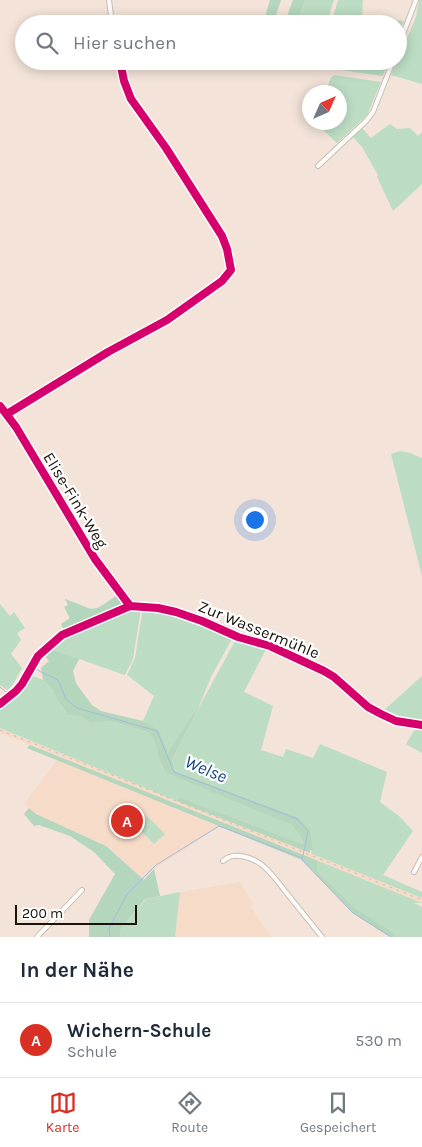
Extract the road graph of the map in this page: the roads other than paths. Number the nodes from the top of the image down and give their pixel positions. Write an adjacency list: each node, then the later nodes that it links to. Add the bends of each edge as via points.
1 (109, 0): 3 (street)
2 (416, 0): 4 (street)
3 (111, 15)
4 (407, 24)
5 (122, 70): 9 (street, via 131,99 222,236 231,270 222,281 167,320)
6 (389, 70): 7 (street, via 373,112)
7 (318, 166)
8 (0, 406): 9 (street, Elise-Fink-Weg)
9 (7, 414): 10 (street, Elise-Fink-Weg, via 95,559)
10 (130, 606): 11 (street, via 62,635 47,647 16,691); 12 (street, Zur Wassermühle, via 176,612 270,646 324,670 381,714 396,721)
11 (0, 704)
12 (422, 725)
13 (422, 857): 15 (street)
14 (223, 861): 18 (street, via 228,856 240,856 260,863)
15 (414, 872)
16 (82, 890): 17 (street)
17 (36, 937)
18 (322, 937)

